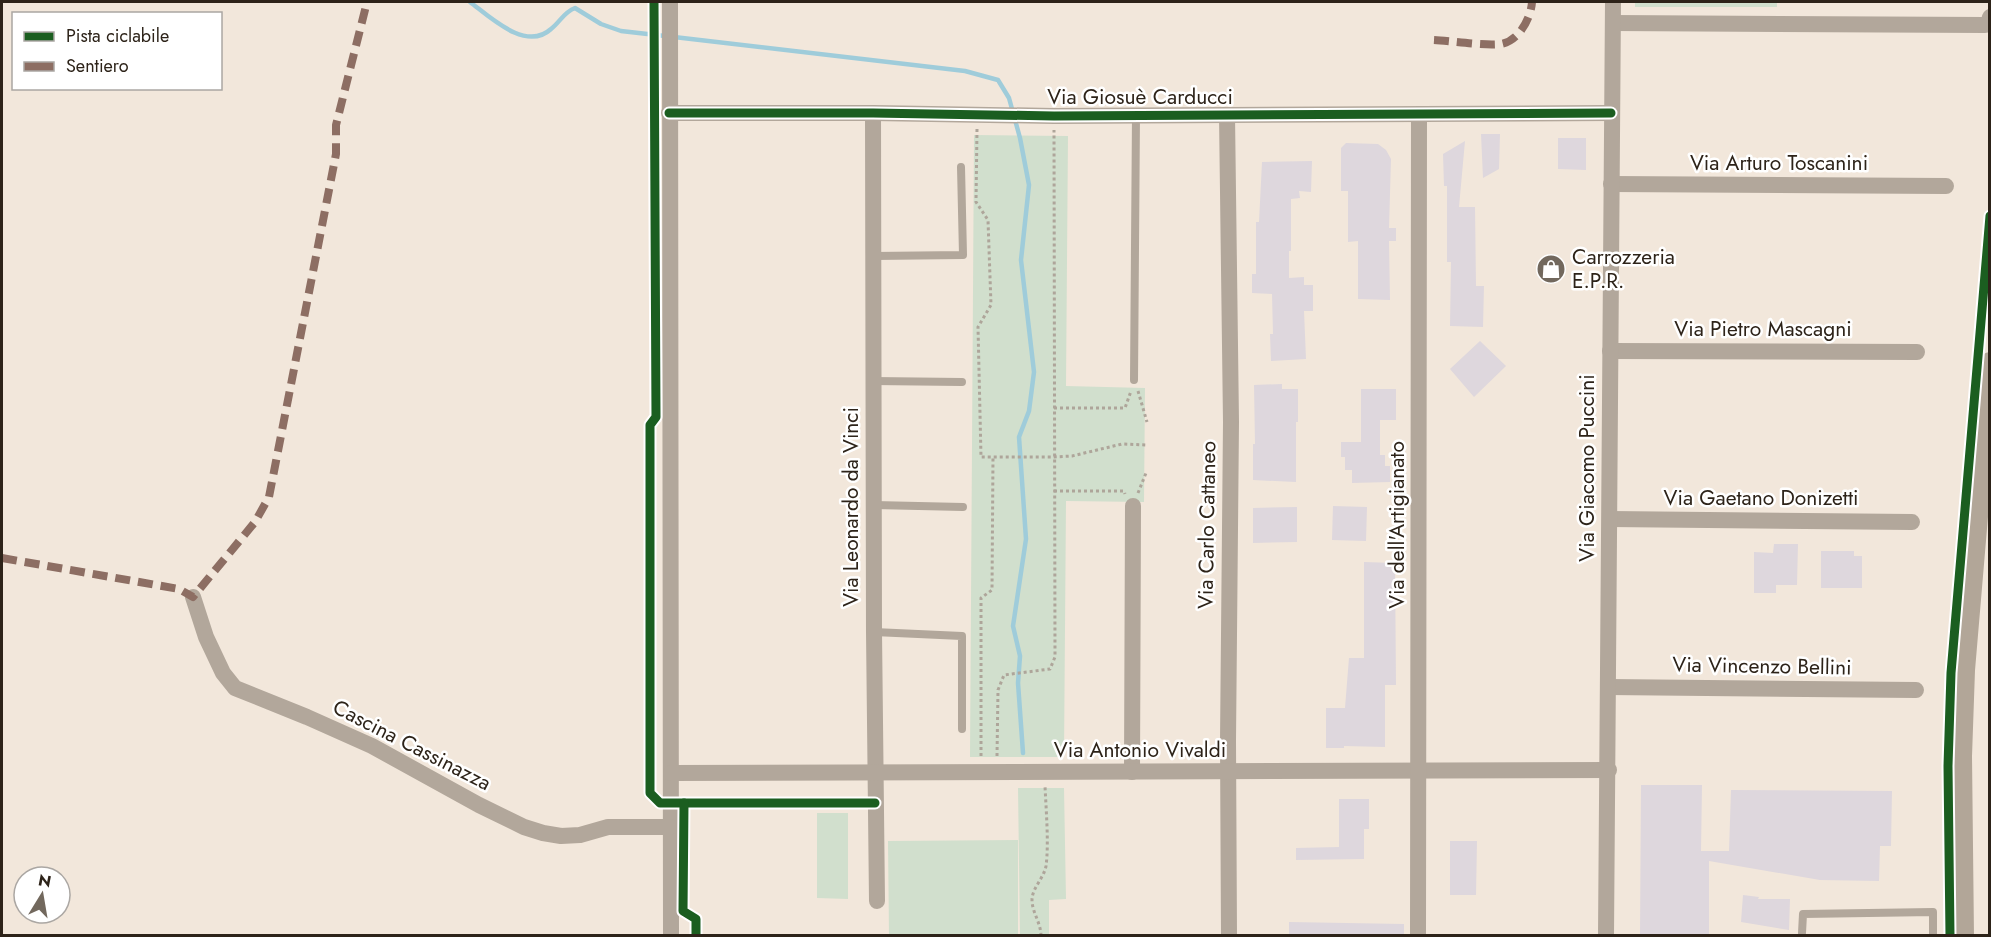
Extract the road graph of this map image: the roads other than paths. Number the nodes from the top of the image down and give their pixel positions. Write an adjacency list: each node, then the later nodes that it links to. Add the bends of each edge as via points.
1 (670, 2): 5 (street)
2 (1613, 2): 4 (street, Via Giacomo Puccini)
3 (1989, 17): 4 (street, via 1985,25)
4 (1613, 23): 7 (street, Via Giacomo Puccini)
5 (669, 113): 6 (street, Via Giosuè Carducci); 36 (street)
6 (873, 113): 9 (street, Via Giosuè Carducci); 14 (street, Via Leonardo da Vinci)
7 (1611, 113): 8 (street, Via Giosuè Carducci); 12 (street, Via Giacomo Puccini)
8 (1419, 114): 10 (street, Via Giosuè Carducci); 33 (street, Via dell'Artigianato)
9 (1136, 115): 10 (street, Via Giosuè Carducci); 18 (lane)
10 (1227, 115): 35 (street, Via Carlo Cattaneo, via 1231,422)
11 (961, 167): 14 (lane, via 963,255)
12 (1611, 184): 13 (street, Via Arturo Toscanini); 15 (street, Via Giacomo Puccini)
13 (1946, 186)
14 (874, 256): 19 (street, Via Leonardo da Vinci)
15 (1610, 351): 16 (street, Via Pietro Mascagni); 25 (street, Via Giacomo Puccini)
16 (1917, 352)
17 (1989, 363): 21 (street)
18 (1134, 380)
19 (873, 381): 20 (lane); 22 (street, Via Leonardo da Vinci)
20 (962, 382)
21 (1985, 457): 46 (street, via 1964,670)
22 (874, 506): 24 (lane); 28 (street, Via Leonardo da Vinci)
23 (1133, 506): 34 (street)
24 (963, 507)
25 (1610, 519): 26 (street, Via Gaetano Donizetti); 29 (street, Via Giacomo Puccini)
26 (1912, 522)
27 (193, 597): 38 (street, Cascina Cassinazza, via 223,673 236,688 372,746 524,827 571,836 608,827)
28 (874, 632): 31 (lane, via 962,636); 37 (street, Via Leonardo da Vinci)
29 (1608, 687): 30 (street, Via Vincenzo Bellini); 32 (street, Via Giacomo Puccini)
30 (1916, 690)
31 (962, 729)
32 (1609, 770): 33 (street, Via Antonio Vivaldi); 44 (street, Via Giacomo Puccini)
33 (1419, 771): 35 (street, Via Antonio Vivaldi); 43 (street, Via dell'Artigianato)
34 (1132, 772): 35 (street, Via Antonio Vivaldi); 37 (street, Via Antonio Vivaldi)
35 (1228, 772): 42 (street, Via Carlo Cattaneo)
36 (671, 773): 37 (street, Via Antonio Vivaldi); 38 (street)
37 (875, 773): 39 (street, Via Leonardo da Vinci)
38 (670, 827): 41 (street)
39 (877, 901)
40 (1802, 933): 45 (lane, via 1803,914 1933,912)
41 (671, 936)
42 (1229, 936)
43 (1418, 936)
44 (1606, 936)
45 (1933, 936)
46 (1963, 936)

